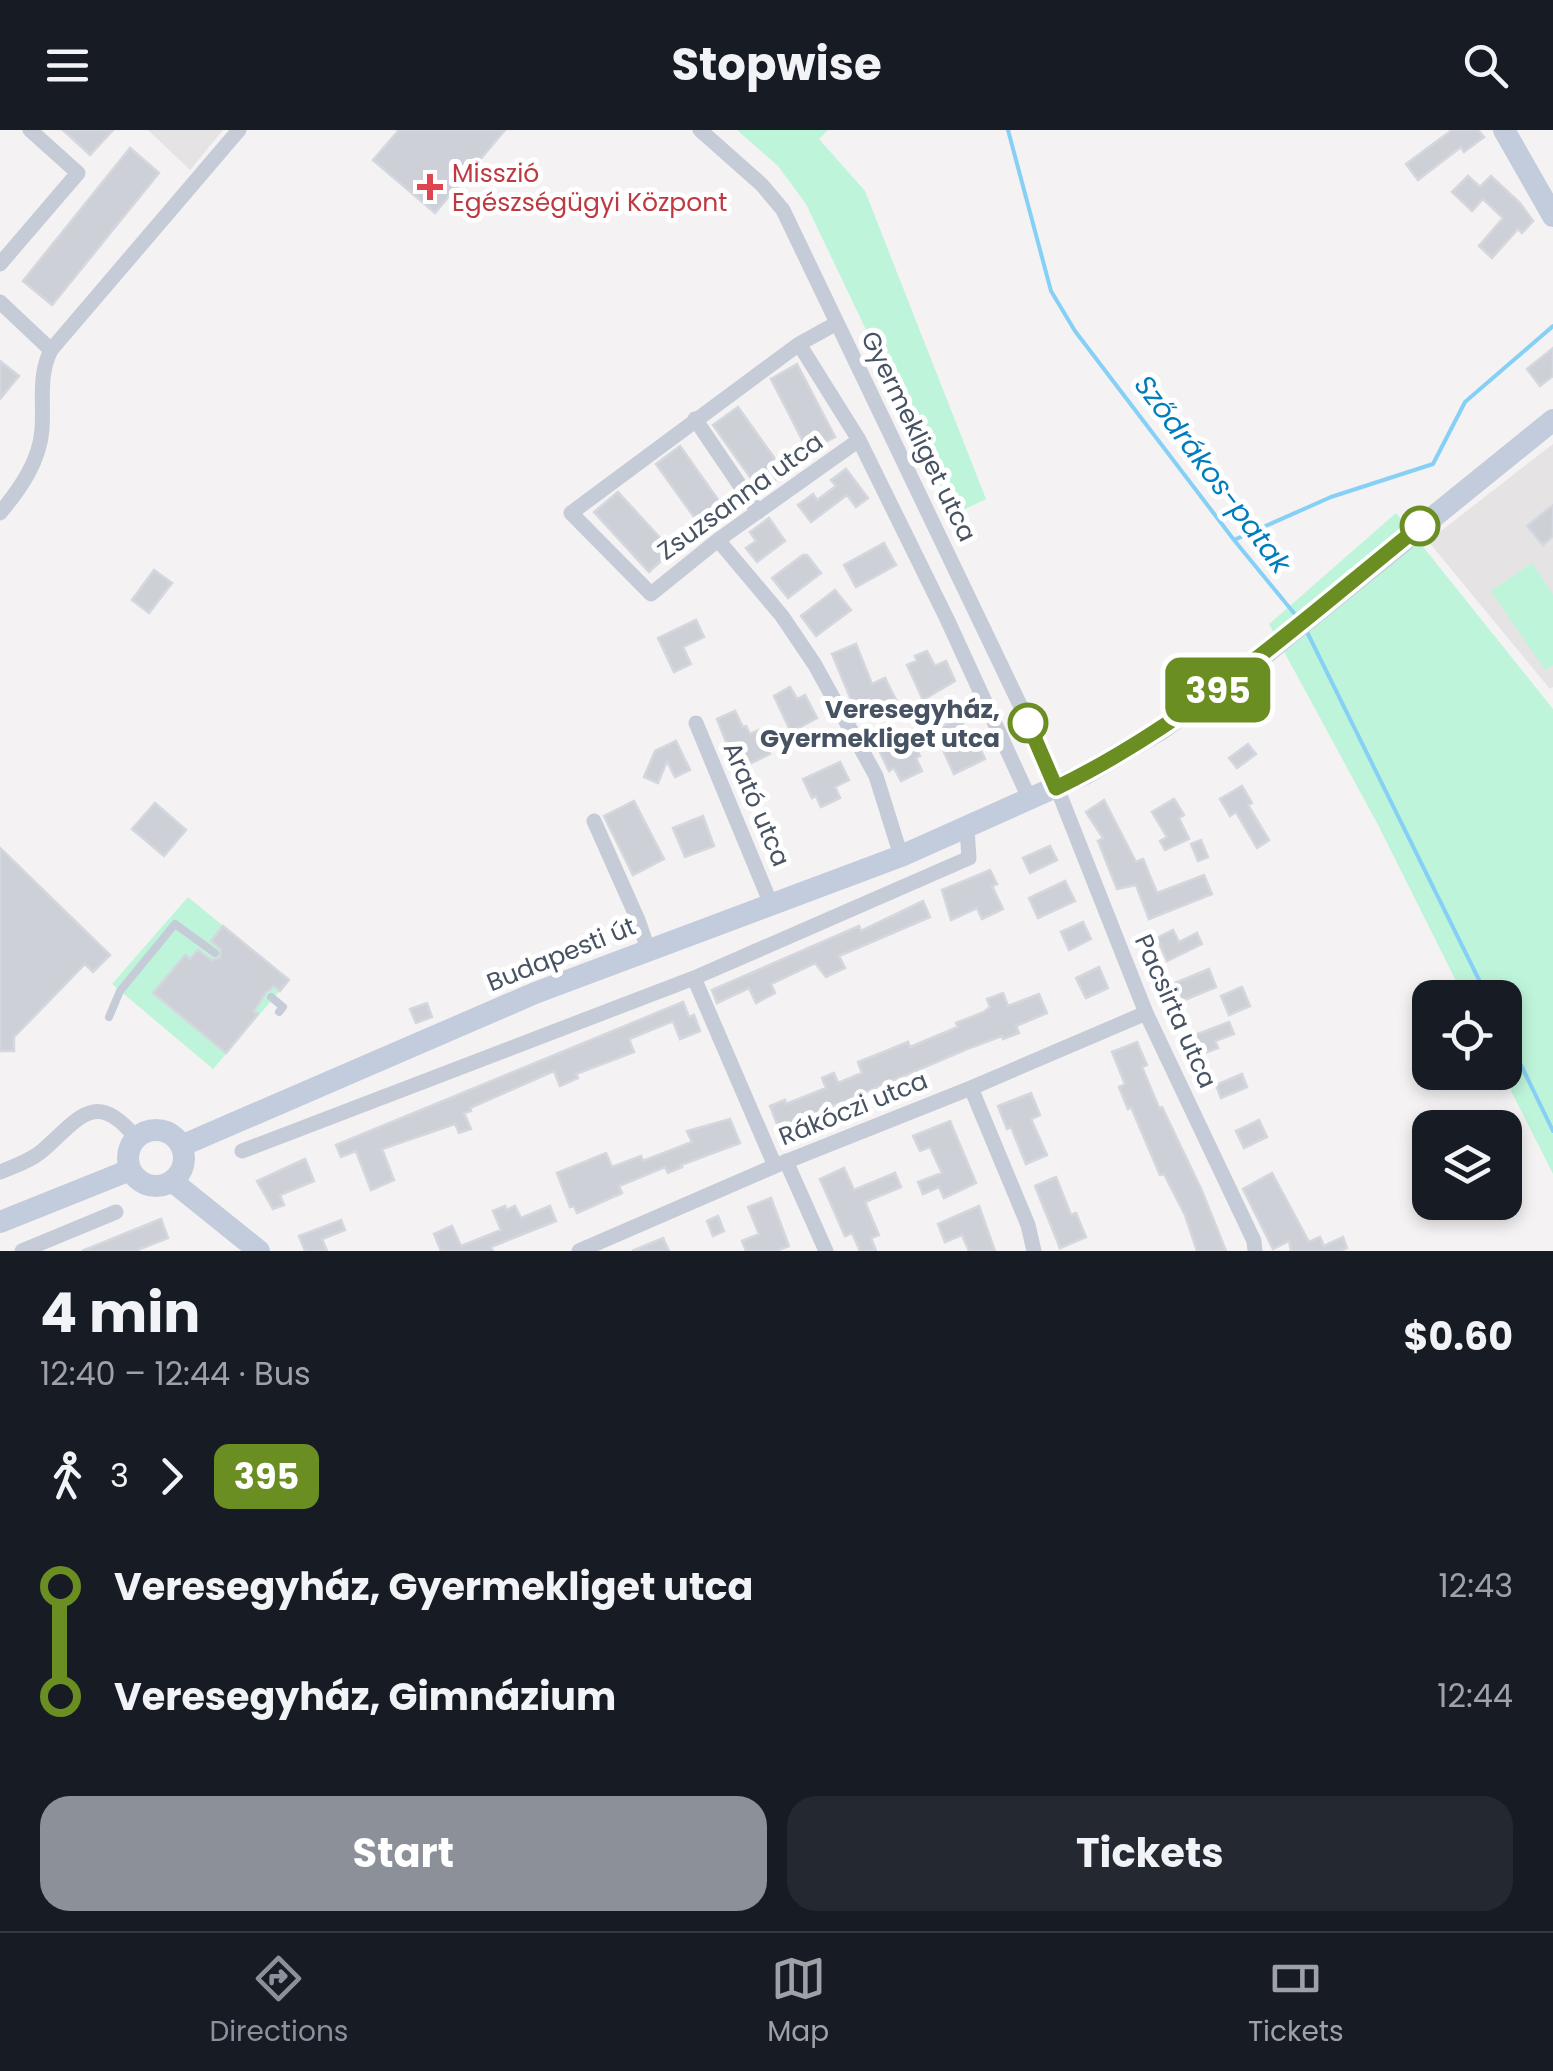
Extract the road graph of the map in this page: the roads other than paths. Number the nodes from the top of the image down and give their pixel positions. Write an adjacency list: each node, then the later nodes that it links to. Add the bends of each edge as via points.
1 (30, 130): 6 (street, via 78,173)
2 (239, 130): 10 (street)
3 (700, 130): 8 (street, Gyermekliget utca, via 783,210)
4 (1504, 130): 5 (street)
5 (1553, 216)
6 (0, 264)
7 (0, 302): 10 (street)
8 (837, 323): 9 (street); 18 (street, Gyermekliget utca)
9 (800, 344): 11 (street); 13 (street)
10 (51, 350): 15 (street, via 42,367 42,434 25,483)
11 (695, 419): 14 (street); 16 (street, Zsuzsanna utca, via 571,513 651,594)
12 (1553, 420): 18 (street, Budapesti út, via 1253,663 1161,729)
13 (859, 440): 14 (street, Zsuzsanna utca); 19 (street)
14 (758, 512): 16 (street, Zsuzsanna utca)
15 (0, 513)
16 (718, 540): 22 (street, via 814,665 876,776)
17 (696, 723): 23 (street, Arató utca)
18 (1056, 788): 19 (street, Budapesti út); 29 (street, Pacsirta utca)
19 (1030, 800): 21 (street, Budapesti út)
20 (594, 820): 24 (street)
21 (967, 829): 22 (street, Budapesti út); 26 (street, via 970,858)
22 (901, 856): 23 (street, Budapesti út)
23 (771, 904): 24 (street, Budapesti út)
24 (648, 949): 33 (street, Budapesti út)
25 (215, 953): 30 (lane, via 175,924 120,991)
26 (694, 978): 34 (street); 35 (street)
27 (270, 996): 28 (lane, via 283,1007)
28 (279, 1012)
29 (1146, 1013): 31 (street, Rákóczi utca); 46 (street, Pacsirta utca)
30 (109, 1017)
31 (971, 1088): 35 (street, Rákóczi utca); 45 (street)
32 (136, 1138): 33 (street, via 160,1130); 36 (street, via 128,1153); 37 (street, via 108,1112 86,1113 41,1152)
33 (181, 1146): 38 (street, via 183,1164)
34 (242, 1150)
35 (780, 1164): 41 (street, Rákóczi utca); 44 (street)
36 (130, 1170): 38 (street, via 148,1185); 40 (street)
37 (0, 1172)
38 (172, 1180): 43 (street)
39 (116, 1212): 42 (street)
40 (0, 1222)
41 (586, 1250)
42 (22, 1251)
43 (258, 1251)
44 (826, 1251)
45 (1034, 1251)
46 (1255, 1251)

